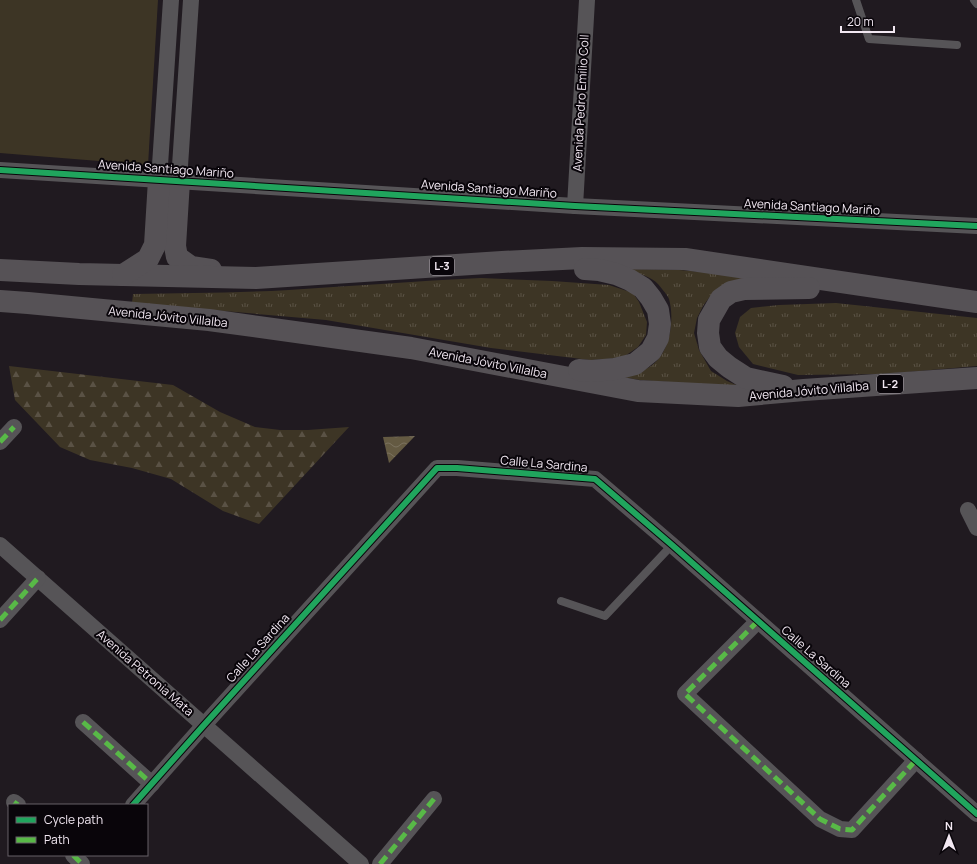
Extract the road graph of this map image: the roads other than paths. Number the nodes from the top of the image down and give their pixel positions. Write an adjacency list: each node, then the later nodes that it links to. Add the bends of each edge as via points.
1 (171, 0): 9 (street)
2 (191, 0): 9 (street)
3 (587, 0): 10 (street, Avenida Pedro Emilio Coll)
4 (856, 0): 7 (lane, via 869,39)
5 (974, 0): 6 (lane)
6 (977, 4)
7 (957, 45)
8 (0, 170): 9 (street, Avenida Santiago Mariño)
9 (169, 180): 10 (street, Avenida Santiago Mariño); 14 (main road, via 155,245 148,258); 15 (main road, via 177,257 191,266)
10 (576, 206): 11 (street, Avenida Santiago Mariño)
11 (977, 226)
12 (502, 262): 15 (main road, L-3); 16 (main road, L-3, via 582,258 685,259); 19 (main road, via 600,270 616,274 643,288 652,298 658,310 660,324 658,338 651,351 635,364 615,369 591,371)
13 (0, 270): 14 (main road, L-3)
14 (124, 275): 15 (main road, L-3)
15 (256, 278)
16 (882, 288): 18 (main road); 21 (main road, via 744,289 731,292 721,299 709,320 708,333 710,347 718,358 746,378)
17 (0, 302): 19 (main road, Avenida Jóvito Villalba, via 209,320 411,348)
18 (977, 302)
19 (492, 363): 21 (main road, Avenida Jóvito Villalba, via 638,391 738,396)
20 (977, 378): 21 (main road, Avenida Jóvito Villalba / L-2)
21 (804, 390)
22 (14, 427): 23 (street)
23 (0, 442)
24 (968, 510): 25 (street)
25 (977, 528)
26 (0, 545): 28 (street, Avenida Petronia Mata)
27 (672, 545): 29 (lane, via 605,616); 31 (street, Calle La Sardina); 33 (street, Calle La Sardina, via 595,479 437,468)
28 (38, 578): 30 (street); 33 (street, Avenida Petronia Mata)
29 (561, 601)
30 (0, 620)
31 (758, 621): 34 (street, Calle La Sardina); 34 (street, via 685,694 820,819 840,829 852,830)
32 (83, 722): 35 (street)
33 (204, 725): 35 (street, Calle La Sardina); 42 (street, Avenida Petronia Mata)
34 (916, 760): 38 (street, Calle La Sardina)
35 (152, 784): 37 (street, Calle La Sardina)
36 (434, 799): 43 (street)
37 (134, 804)
38 (977, 814)
39 (73, 856): 41 (street)
40 (89, 856): 41 (street)
41 (82, 864)
42 (362, 864)
43 (380, 864)

